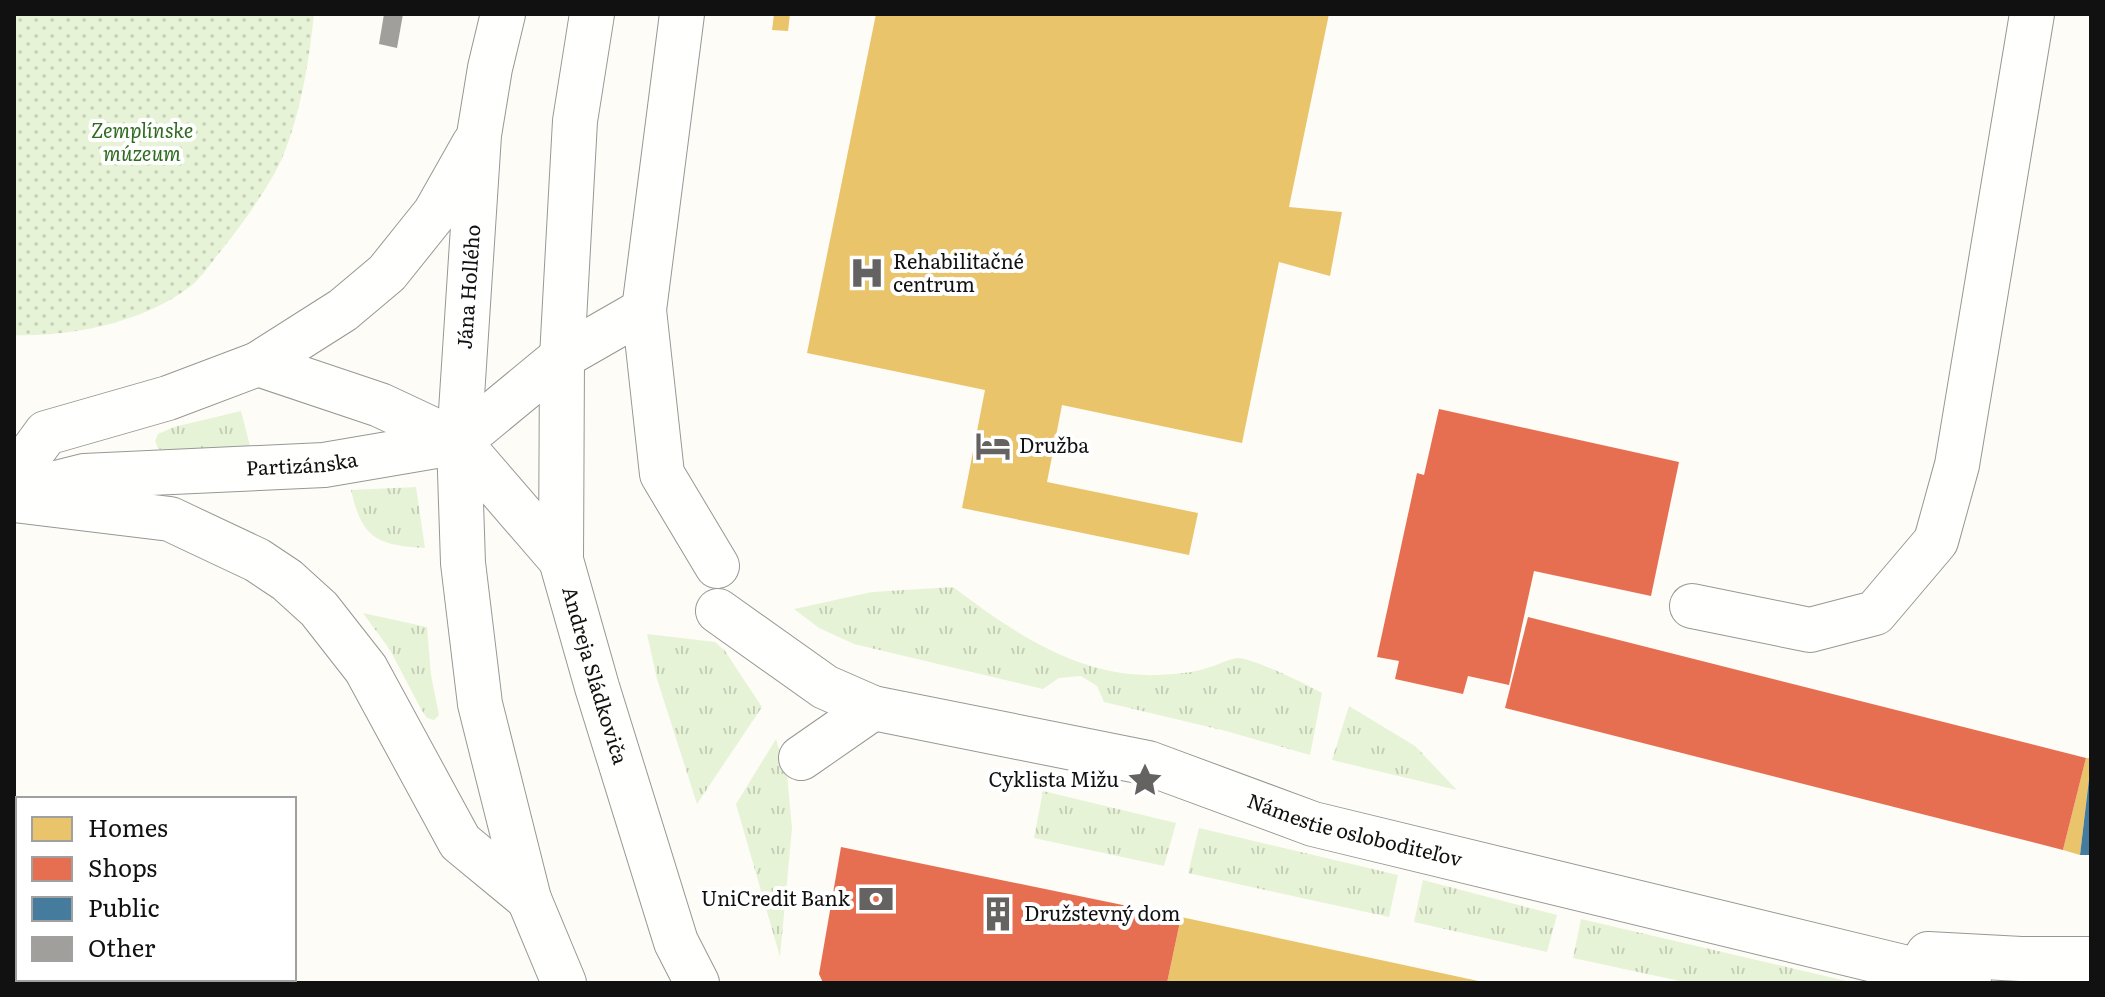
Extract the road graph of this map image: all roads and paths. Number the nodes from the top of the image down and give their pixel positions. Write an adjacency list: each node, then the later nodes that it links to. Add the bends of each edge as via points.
1 (503, 14): 5 (street, Jána Hollého)
2 (592, 14): 7 (street, via 575,121)
3 (682, 14): 6 (street)
4 (2032, 14): 14 (street, via 1957,465 1936,541 1875,613 1810,630)
5 (479, 135): 8 (street, via 435,213 387,273 343,310); 9 (street, Jána Hollého)
6 (644, 310): 7 (street, Partizánska); 13 (street, via 662,474)
7 (562, 357): 9 (street, Partizánska); 12 (street, Andreja Sládkoviča)
8 (258, 364): 9 (street, via 380,405); 10 (street, via 168,398 46,433)
9 (459, 442): 11 (street, Partizánska, via 324,465 84,476); 12 (street); 18 (street, Jána Hollého, via 463,563 480,704)
10 (14, 477)
11 (14, 497): 18 (street, via 170,519 287,580 319,609 366,669 460,842)
12 (561, 560): 22 (street, Andreja Sládkoviča, via 676,942)
13 (717, 566)
14 (1692, 606)
15 (718, 611): 16 (street, Námestie osloboditeľov, via 825,687)
16 (873, 708): 17 (street); 19 (street, Námestie osloboditeľov, via 1148,763 1313,824)
17 (801, 758)
18 (529, 899): 21 (street)
19 (1837, 949): 20 (street, Námestie osloboditeľov); 23 (street, Námestie osloboditeľov)
20 (2091, 959)
21 (564, 983)
22 (697, 983)
23 (1969, 983)

